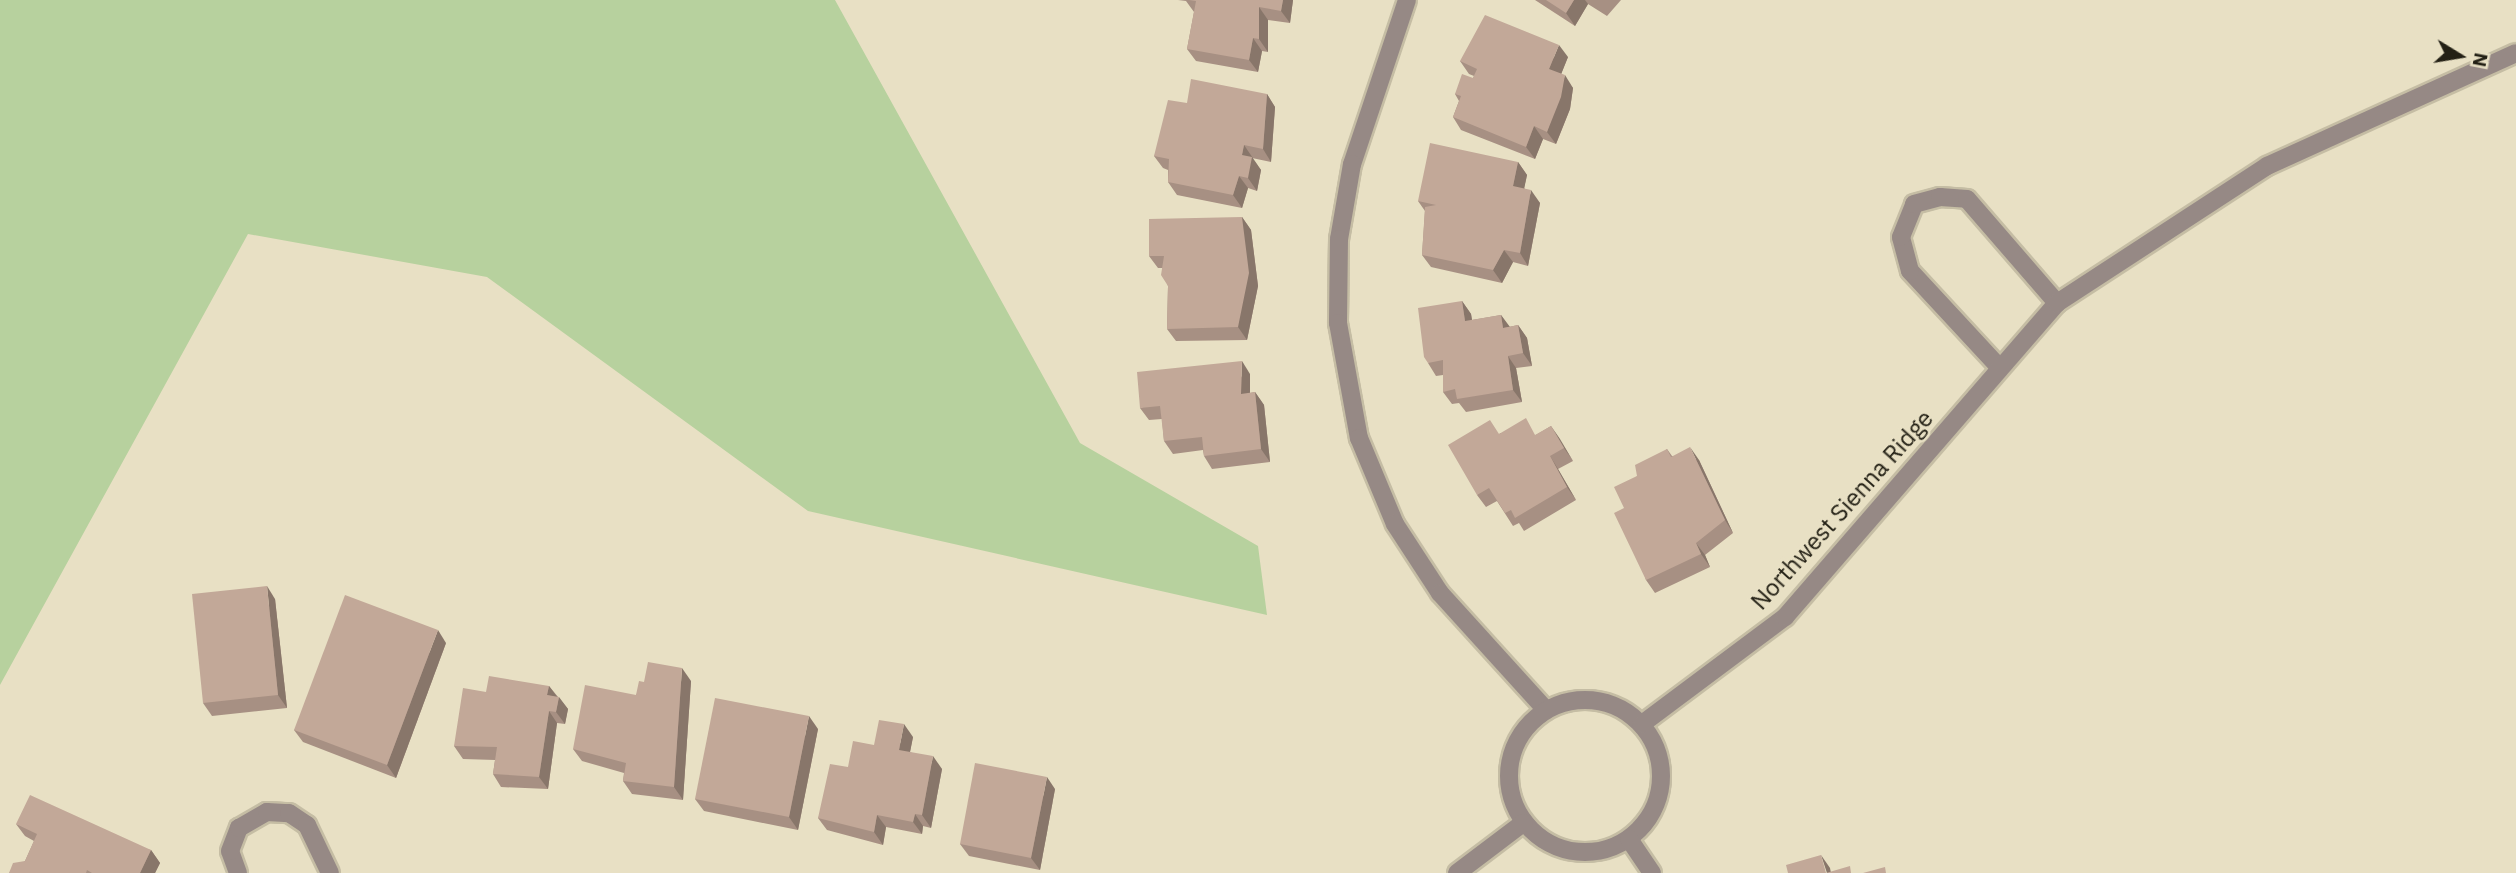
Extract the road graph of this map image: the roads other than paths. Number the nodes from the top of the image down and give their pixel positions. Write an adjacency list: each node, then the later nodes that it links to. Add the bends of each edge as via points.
1 (1407, 0): 5 (street, via 1352,164 1339,239 1338,323 1359,438 1395,524 1440,593)
2 (2516, 53): 3 (street, Northwest Sienna Ridge, via 2267,166)
3 (2057, 303): 4 (street, Northwest Sienna Ridge); 4 (street, via 1967,199 1940,197 1914,204 1901,237 1910,271)
4 (1999, 367): 6 (street, Northwest Sienna Ridge, via 1785,617)
5 (1546, 710): 6 (street, via 1597,701); 7 (street, via 1528,726 1510,770)
6 (1642, 724): 8 (street, via 1662,772 1647,821)
7 (1523, 823): 8 (street, via 1558,848 1582,853); 11 (street)
8 (1629, 839): 12 (street)
9 (239, 873): 10 (street, via 230,851 239,828 267,812 289,813 307,825)
10 (330, 873)
11 (1457, 873)
12 (1652, 873)

